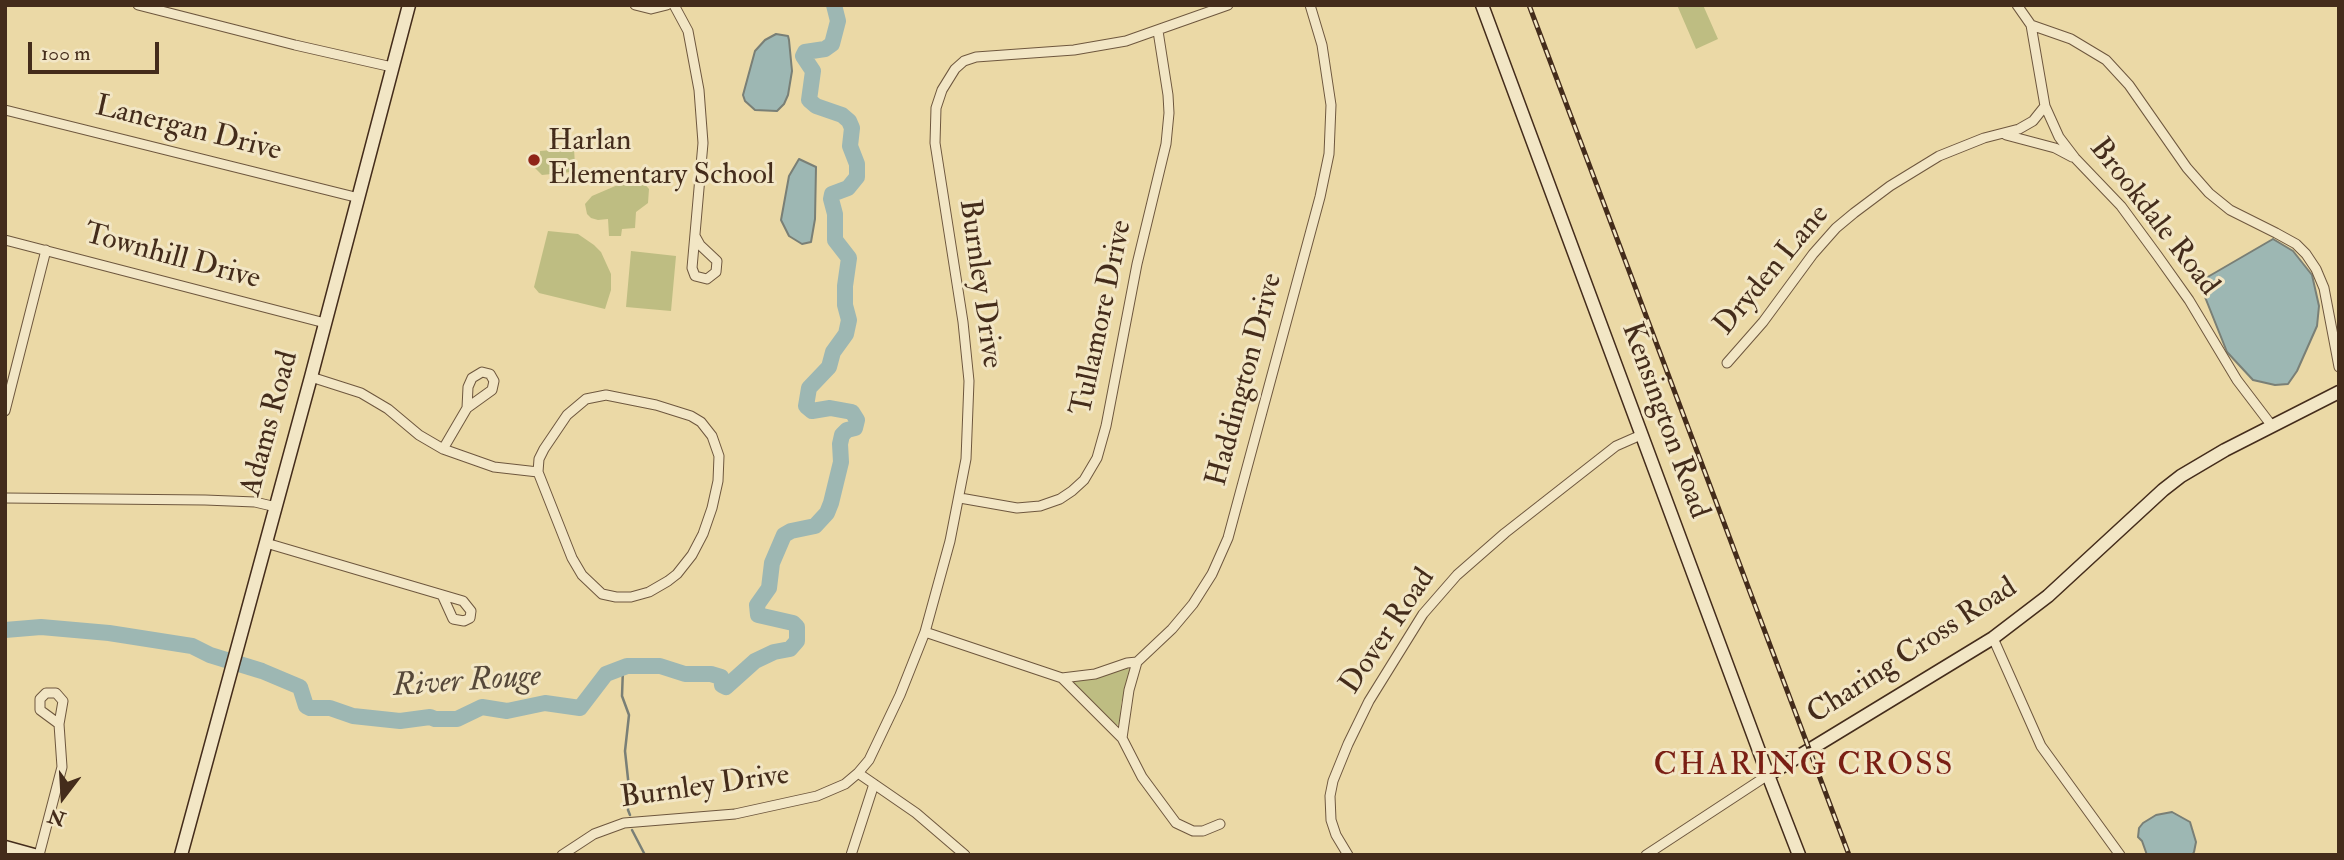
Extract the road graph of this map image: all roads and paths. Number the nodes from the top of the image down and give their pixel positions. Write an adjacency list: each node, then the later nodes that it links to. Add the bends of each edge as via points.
1 (138, 5): 12 (street)
2 (409, 5): 12 (street, Adams Road)
3 (635, 5): 4 (street, via 651,9)
4 (667, 5)
5 (674, 5): 18 (street, via 684,21 696,69 703,132)
6 (1228, 5): 11 (street, Burnley Drive)
7 (1310, 5): 39 (street, Haddington Drive, via 1326,62 1332,118 1326,174 1307,248 1220,558 1185,614)
8 (1482, 5): 29 (street, Kensington Road)
9 (2017, 5): 10 (street, Brookdale Road)
10 (2031, 25): 13 (street, Brookdale Road); 23 (street, Brookdale Road, via 2071,39 2106,60 2209,193 2306,254 2324,288)
11 (1158, 31): 33 (street, Tullamore Drive, via 1168,95 1166,144 1097,458 1072,491 1040,506 1017,508); 33 (street, Burnley Drive, via 1074,50 976,57 955,69 942,90 934,126 936,158 969,381)
12 (392, 67): 17 (street, Adams Road)
13 (2045, 106): 15 (street, Dryden Lane, via 2033,121); 16 (street, Brookdale Road)
14 (5, 110): 17 (street, Lanergan Drive)
15 (2004, 134): 16 (street); 22 (street, Dryden Lane, via 1939,156 1854,213 1813,254)
16 (2075, 158): 28 (street, Brookdale Road, via 2121,206)
17 (359, 198): 21 (street, Adams Road)
18 (695, 236): 18 (street, via 693,273 707,279 716,272 717,261)
19 (5, 240): 20 (street, Townhill Drive)
20 (46, 250): 21 (street, Townhill Drive); 27 (street)
21 (325, 323): 24 (street, Adams Road)
22 (1727, 363)
23 (2339, 367)
24 (311, 377): 30 (street, via 362,393); 34 (street, Adams Road)
25 (2339, 392): 28 (street, Charing Cross Road)
26 (467, 408): 30 (street)
27 (5, 411)
28 (2272, 426): 38 (street, Charing Cross Road, via 2163,490 2048,596)
29 (1641, 435): 44 (street, Kensington Road); 53 (street, Dover Road, via 1616,446 1505,533 1457,575 1423,614 1369,701 1334,781 1331,820)
30 (443, 449): 31 (street, via 494,467)
31 (538, 472): 31 (street, via 544,449 567,415 581,402 606,395 696,419 712,436 720,463 707,524 684,566 649,592 622,598 602,594 582,575)
32 (5, 498): 34 (street, via 205,500)
33 (960, 498): 37 (street, Burnley Drive)
34 (276, 507): 35 (street, Adams Road)
35 (266, 543): 36 (street); 50 (street, Adams Road)
36 (443, 597)
37 (925, 632): 40 (street); 43 (street, Burnley Drive, via 881,735)
38 (1993, 638): 44 (street, Charing Cross Road); 56 (street, via 2041,746)
39 (1137, 662): 40 (street); 42 (street, Haddington Drive)
40 (1062, 678): 42 (street)
41 (59, 724): 49 (street, via 60,777)
42 (1122, 738): 46 (street, via 1142,777 1176,823 1193,831)
43 (858, 774): 45 (street); 51 (street, Burnley Drive, via 832,790 763,809 608,827)
44 (1768, 775): 54 (street, Charing Cross Road); 55 (street, Kensington Road)
45 (874, 784): 48 (street); 52 (street)
46 (1220, 824)
47 (5, 847): 49 (street)
48 (851, 853)
49 (36, 855)
50 (181, 855)
51 (562, 855)
52 (965, 855)
53 (1348, 855)
54 (1646, 855)
55 (1799, 855)
56 (2120, 855)

